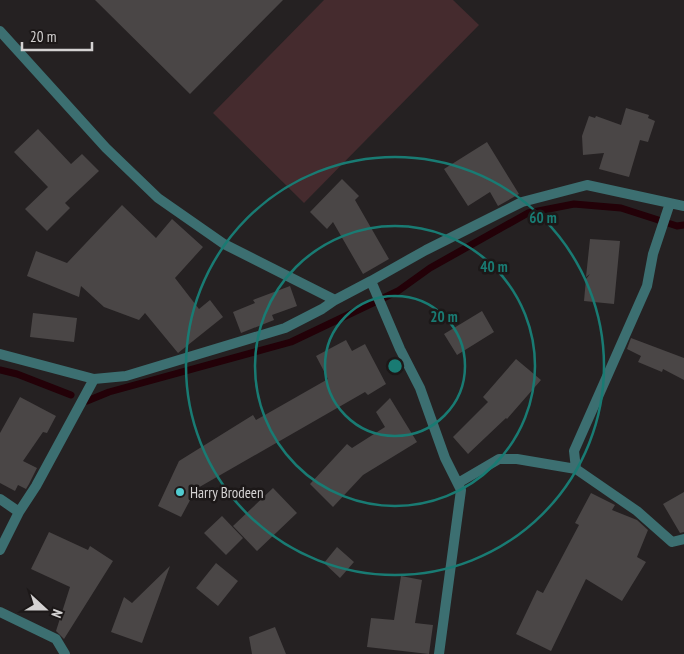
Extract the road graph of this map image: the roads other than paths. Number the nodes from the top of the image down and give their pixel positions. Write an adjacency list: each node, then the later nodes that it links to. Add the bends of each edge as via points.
1 (0, 31): 5 (street, via 106,148 158,198 224,244)
2 (670, 205): 3 (street); 4 (street, via 587,186 522,202); 8 (street, via 647,286 574,451)
3 (684, 206)
4 (371, 281): 5 (street); 9 (street, via 420,388 445,458)
5 (335, 300): 7 (street, via 284,328 126,376)
6 (0, 354): 7 (street)
7 (94, 379): 11 (street)
8 (576, 469): 9 (street, via 516,459 499,460); 12 (street, via 637,511 672,542)
9 (458, 483): 16 (street, via 461,490)
10 (0, 499): 11 (street)
11 (19, 512): 13 (street)
12 (684, 540)
13 (0, 550)
14 (0, 612): 15 (street, via 56,639)
15 (65, 654)
16 (439, 654)

